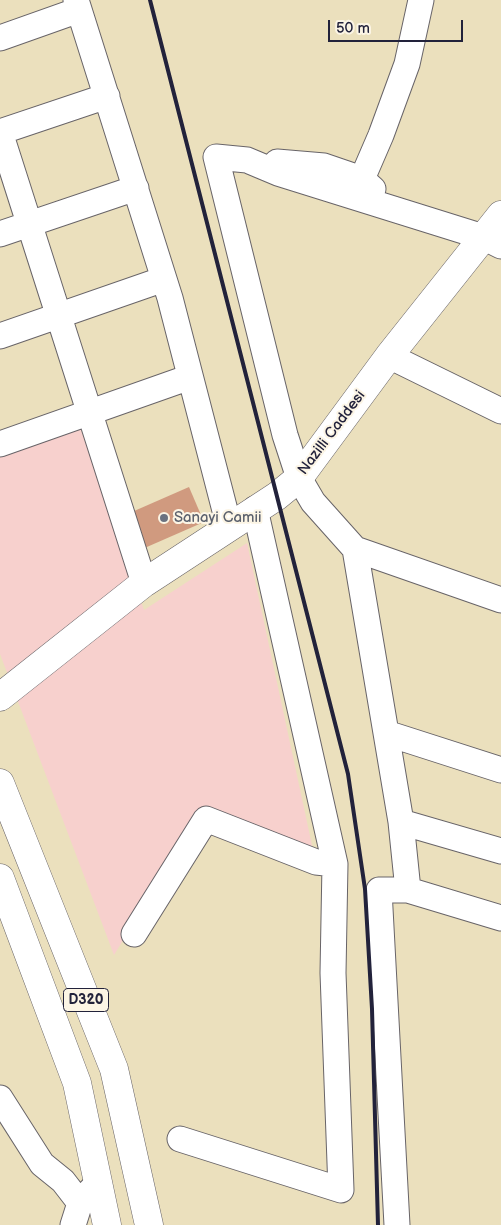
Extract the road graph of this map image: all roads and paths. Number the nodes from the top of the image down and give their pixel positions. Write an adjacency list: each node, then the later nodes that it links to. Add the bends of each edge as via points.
1 (421, 0): 7 (street, via 407,64)
2 (78, 5): 3 (street); 4 (street)
3 (0, 38)
4 (107, 96): 5 (street); 8 (street)
5 (0, 132): 11 (street)
6 (247, 160): 7 (street, via 324,166); 9 (street, via 278,173); 22 (street, via 216,157 284,435)
7 (362, 179): 9 (street)
8 (136, 188): 11 (street); 14 (street)
9 (395, 209): 13 (street)
10 (501, 215): 13 (main road, Nazilli Caddesi)
11 (30, 224): 12 (street); 15 (street)
12 (0, 234)
13 (492, 241): 17 (main road, Nazilli Caddesi)
14 (164, 279): 15 (street); 18 (street)
15 (58, 316): 16 (street); 20 (street)
16 (0, 336)
17 (389, 356): 19 (street); 22 (main road, Nazilli Caddesi)
18 (190, 377): 20 (street); 24 (street)
19 (501, 411)
20 (89, 413): 21 (street); 26 (street)
21 (0, 444)
22 (299, 478): 23 (main road, Nazilli Caddesi); 25 (street, via 313,502)
23 (255, 509): 24 (main road, Nazilli Caddesi); 34 (street)
24 (230, 526): 26 (main road, Nazilli Caddesi)
25 (355, 549): 27 (street); 29 (street)
26 (144, 583): 28 (main road, Nazilli Caddesi)
27 (501, 600)
28 (0, 697)
29 (386, 733): 30 (street); 32 (street)
30 (501, 770)
31 (0, 783): 44 (main road, D320, via 114,1069)
32 (401, 822): 33 (street); 36 (street)
33 (501, 851)
34 (335, 864): 38 (street, via 316,862 206,819); 40 (street, via 333,973 341,1190)
35 (0, 878): 41 (main road, D320, via 77,1083)
36 (408, 890): 37 (street); 45 (street, via 379,890)
37 (501, 918)
38 (134, 934)
39 (0, 1098): 42 (street, via 42,1164 63,1181)
40 (180, 1139)
41 (98, 1183): 42 (street); 43 (main road, D320)
42 (77, 1214)
43 (107, 1225)
44 (149, 1225)
45 (397, 1225)

